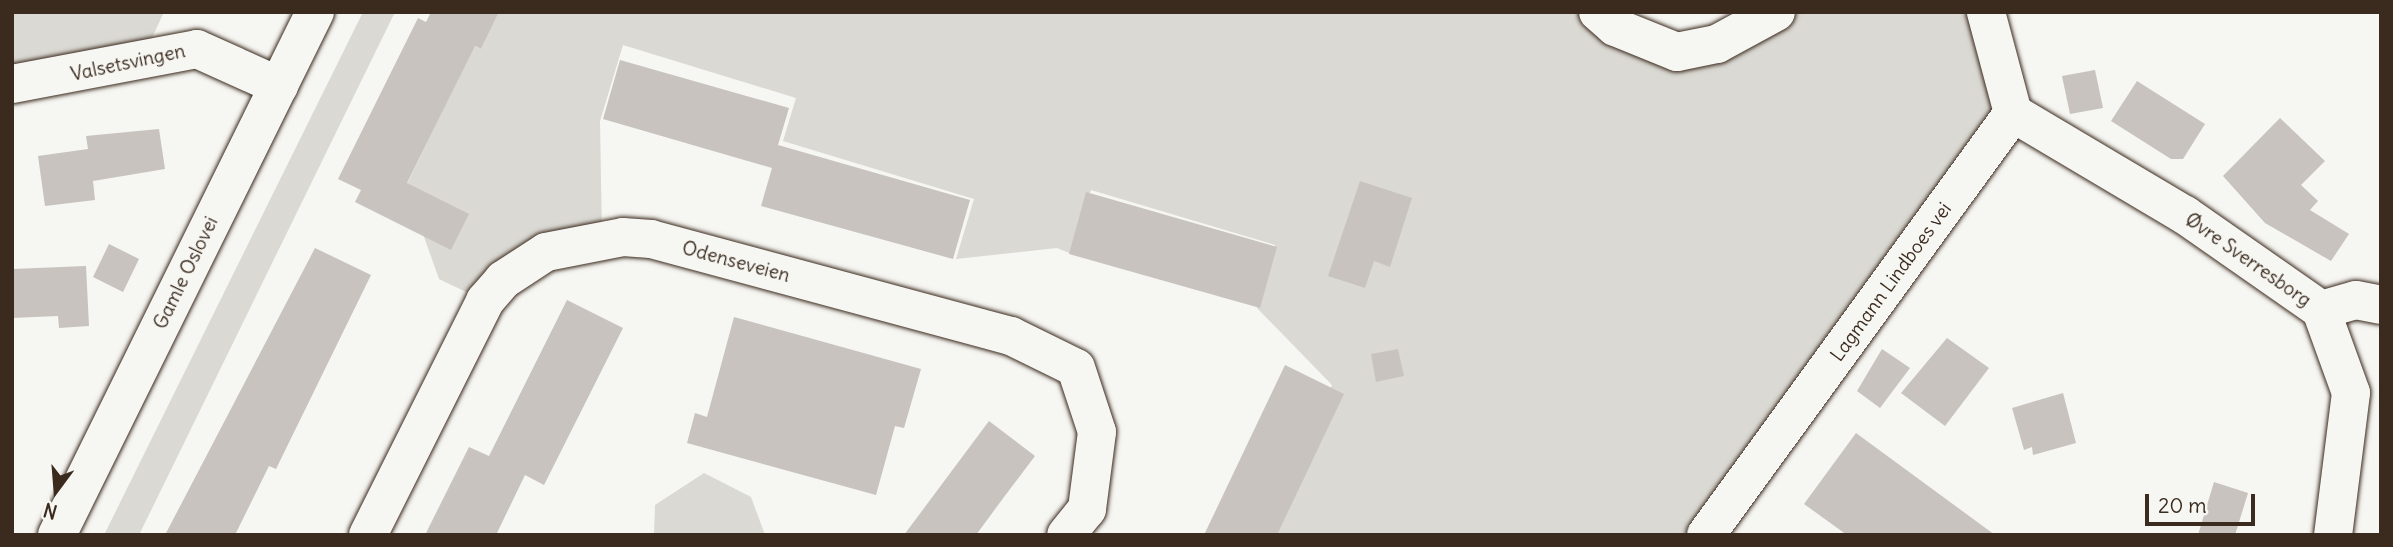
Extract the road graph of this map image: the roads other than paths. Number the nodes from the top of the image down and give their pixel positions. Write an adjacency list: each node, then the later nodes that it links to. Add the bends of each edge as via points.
1 (315, 12): 6 (street, Gamle Oslovei)
2 (1598, 12): 3 (street, via 1615,27 1677,52 1717,44)
3 (1776, 12)
4 (1986, 12): 7 (street)
5 (12, 84): 6 (street, Valsetsvingen, via 197,49)
6 (279, 86): 10 (street, Gamle Oslovei)
7 (2013, 113): 9 (street, Øvre Sverresborg, via 2185,215); 13 (street, Lagmann Lindboes vei)
8 (2381, 305): 9 (street, via 2356,300)
9 (2321, 310): 14 (street, Øvre Sverresborg, via 2351,393)
10 (57, 535)
11 (368, 535): 12 (street, Odenseveien, via 469,327 503,280 572,242 623,237 651,239 1011,336 1076,368 1097,432 1087,509)
12 (1066, 535)
13 (1706, 535)
14 (2333, 535)

